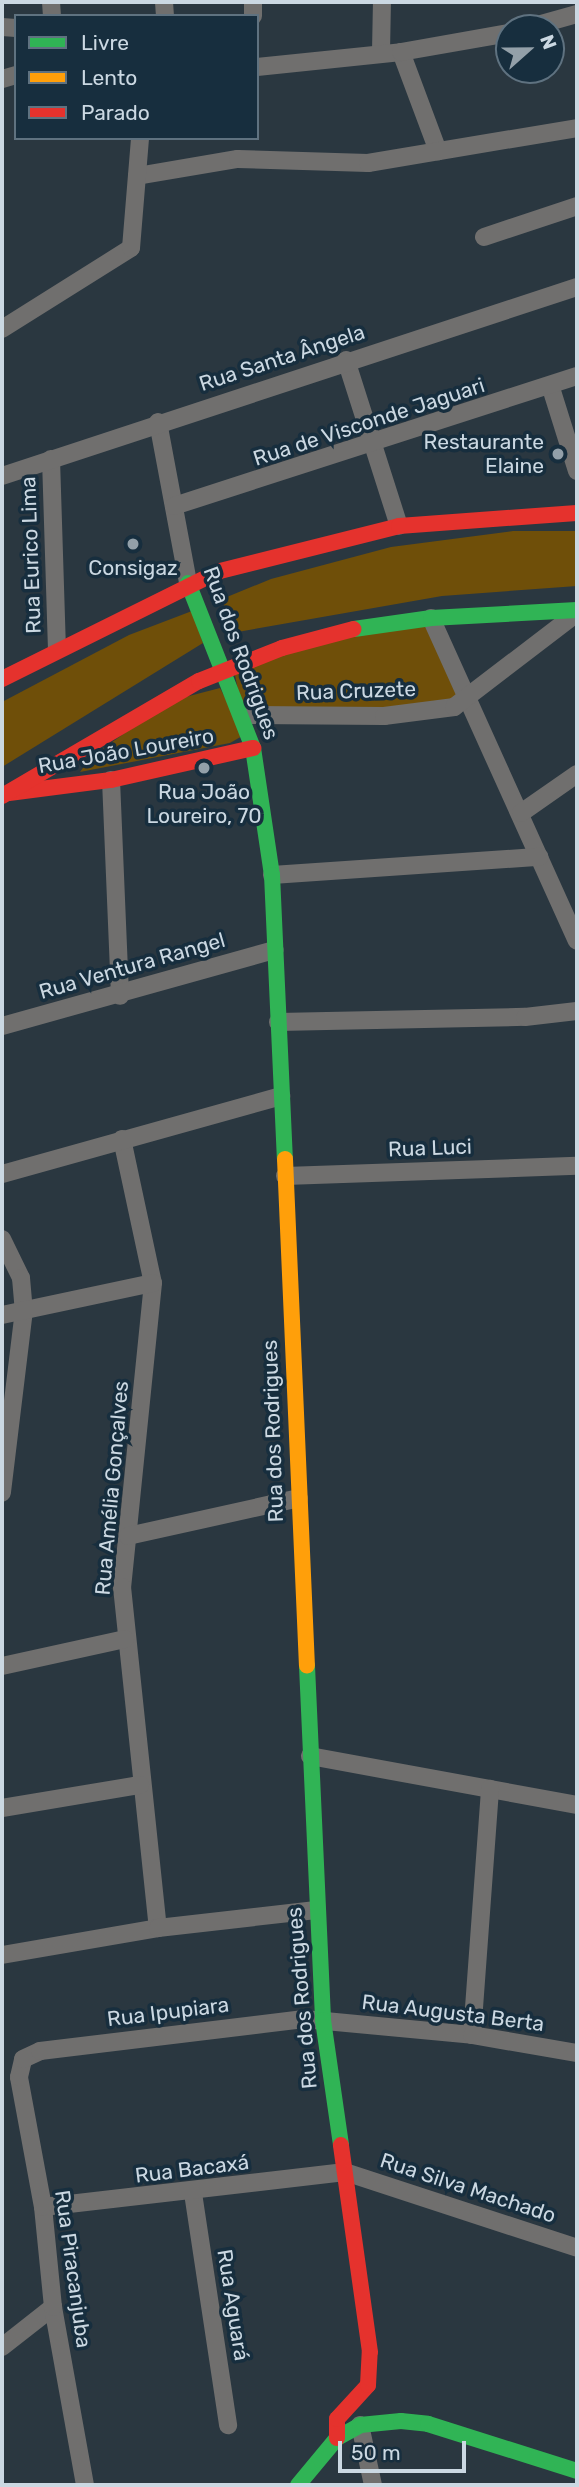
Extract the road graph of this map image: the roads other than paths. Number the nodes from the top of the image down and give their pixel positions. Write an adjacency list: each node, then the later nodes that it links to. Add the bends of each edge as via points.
1 (382, 2): 3 (street)
2 (495, 35): 4 (street)
3 (381, 52): 4 (street); 5 (street)
4 (401, 52): 8 (street)
5 (259, 66)
6 (577, 128): 8 (street)
7 (140, 140): 9 (street)
8 (438, 151): 9 (street, via 329,165 208,161)
9 (137, 176): 13 (street, via 131,248)
10 (577, 206): 11 (street)
11 (484, 237)
12 (577, 287): 14 (street, Rua Santa Ângela)
13 (2, 329)
14 (346, 360): 17 (street, Rua Santa Ângela); 18 (street)
15 (577, 376): 16 (street, Rua de Visconde Jaguari)
16 (551, 388): 18 (street, Rua de Visconde Jaguari); 20 (street)
17 (158, 422): 19 (street, Rua Santa Ângela); 22 (street, Rua dos Rodrigues)
18 (373, 444): 22 (street, Rua de Visconde Jaguari); 24 (street)
19 (51, 459): 21 (street, Rua Santa Ângela); 28 (street, Rua Eurico Lima)
20 (577, 471)
21 (2, 476)
22 (174, 506): 25 (street, Rua dos Rodrigues)
23 (577, 513): 24 (street)
24 (399, 526): 25 (street)
25 (188, 583): 28 (street); 29 (street, Rua dos Rodrigues)
26 (577, 612): 27 (street); 31 (street)
27 (431, 618): 29 (street, via 340,631); 31 (street)
28 (57, 649): 30 (street)
29 (225, 668): 32 (street, Rua dos Rodrigues); 36 (street)
30 (2, 679)
31 (468, 699): 32 (street, Rua Cruzete, via 454,707 384,716); 37 (street)
32 (243, 715): 33 (street, Rua dos Rodrigues)
33 (253, 748): 35 (street, Rua João Loureiro); 39 (street, Rua dos Rodrigues)
34 (577, 774): 37 (street)
35 (111, 779): 36 (street, Rua João Loureiro); 42 (street)
36 (4, 794)
37 (521, 813): 38 (street)
38 (539, 857): 39 (street); 40 (street)
39 (272, 875): 41 (street, Rua dos Rodrigues)
40 (575, 931)
41 (275, 950): 42 (street, Rua Ventura Rangel); 44 (street, Rua dos Rodrigues)
42 (120, 996): 45 (street, Rua Ventura Rangel)
43 (577, 1011): 44 (street, via 525,1017)
44 (278, 1022): 46 (street, Rua dos Rodrigues)
45 (2, 1026)
46 (281, 1096): 47 (street); 50 (street, Rua dos Rodrigues)
47 (122, 1139): 49 (street); 52 (street, Rua Amélia Gonçalves)
48 (577, 1166): 50 (street, Rua Luci)
49 (2, 1174)
50 (285, 1176): 56 (street, Rua dos Rodrigues)
51 (2, 1239): 53 (street, via 21,1278)
52 (153, 1283): 53 (street); 57 (street, Rua Amélia Gonçalves)
53 (24, 1310): 54 (street); 55 (street)
54 (2, 1315)
55 (2, 1493)
56 (299, 1498): 57 (street); 60 (street, Rua dos Rodrigues)
57 (128, 1536): 58 (street, Rua Amélia Gonçalves)
58 (125, 1639): 59 (street); 61 (street, Rua Amélia Gonçalves)
59 (2, 1666)
60 (310, 1756): 62 (street); 65 (street, Rua dos Rodrigues)
61 (140, 1785): 64 (street); 66 (street, Rua Amélia Gonçalves)
62 (490, 1789): 63 (street); 69 (street)
63 (577, 1804)
64 (2, 1808)
65 (316, 1910): 66 (street); 68 (street, Rua dos Rodrigues)
66 (158, 1928): 67 (street)
67 (2, 1955)
68 (323, 2020): 69 (street, Rua Augusta Berta); 71 (street, Rua Ipupiara, via 40,2051); 72 (street, Rua dos Rodrigues)
69 (472, 2035): 70 (street, Rua Augusta Berta)
70 (577, 2053)
71 (23, 2059): 74 (street, Rua Piracanjuba, via 19,2077)
72 (345, 2172): 73 (street, Rua Bacaxá); 75 (street, Rua Silva Machado); 80 (street, Rua dos Rodrigues, via 371,2369 359,2400 337,2419)
73 (193, 2193): 74 (street, Rua Bacaxá); 78 (street, Rua Aguará)
74 (43, 2207): 76 (street, Rua Piracanjuba)
75 (577, 2248)
76 (53, 2307): 77 (street); 82 (street, Rua Piracanjuba)
77 (2, 2347)
78 (228, 2425)
79 (360, 2425): 80 (street); 81 (street, via 428,2424); 84 (street)
80 (337, 2438): 83 (street)
81 (577, 2471)
82 (85, 2485)
83 (298, 2485)
84 (373, 2485)

